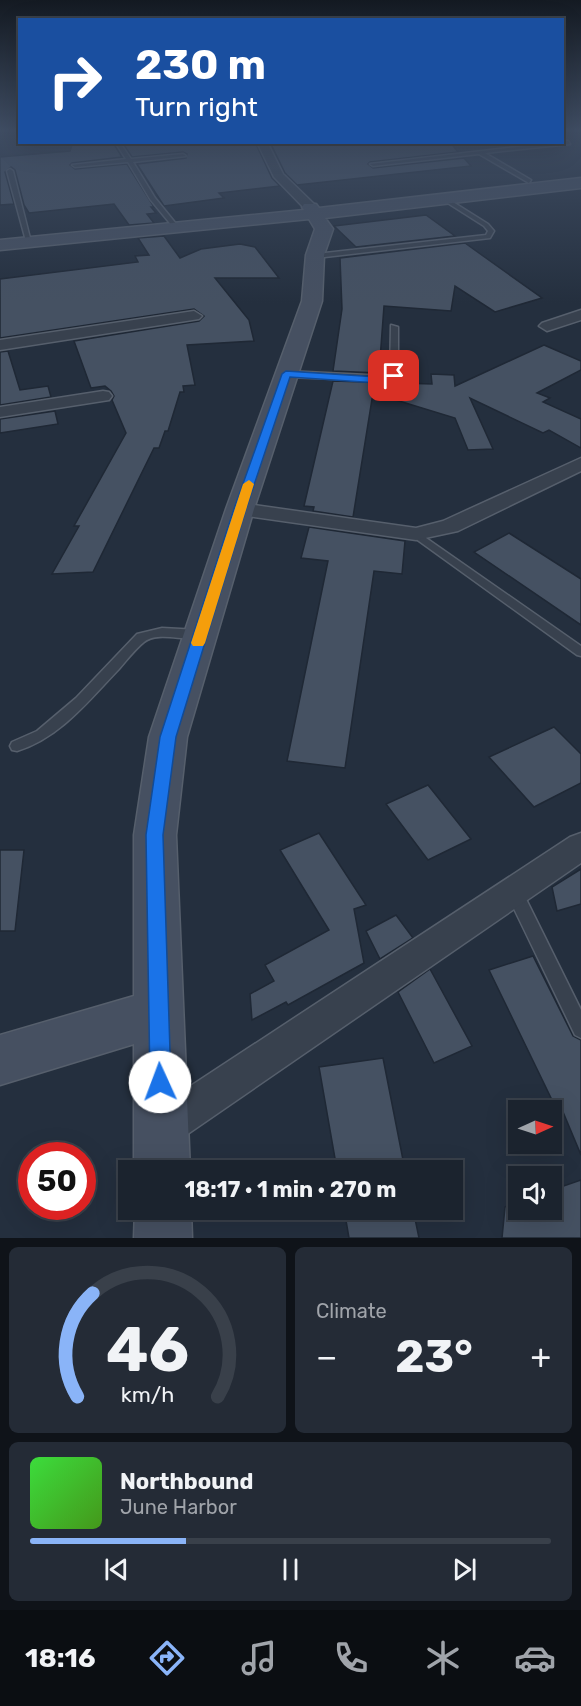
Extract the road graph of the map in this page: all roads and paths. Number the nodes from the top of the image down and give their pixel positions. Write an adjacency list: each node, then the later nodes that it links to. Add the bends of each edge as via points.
1 (15, 188): 9 (lane)
2 (146, 188): 8 (lane)
3 (287, 188): 7 (street)
4 (478, 188): 7 (main road)
5 (540, 188): 6 (main road)
6 (445, 199): 7 (main road); 11 (lane, via 486,225 491,231 488,237)
7 (303, 211): 8 (main road); 11 (main road)
8 (175, 226): 9 (main road)
9 (29, 241): 10 (main road)
10 (0, 245)
11 (316, 255): 17 (main road, via 312,301)
12 (581, 315): 14 (street)
13 (194, 316): 16 (street)
14 (547, 326)
15 (394, 327): 17 (lane, via 394,376 388,379)
16 (0, 345)
17 (286, 374): 21 (main road)
18 (103, 396): 19 (street)
19 (0, 412)
20 (581, 464): 22 (street, via 450,526)
21 (240, 509): 22 (street); 23 (main road)
22 (416, 534): 24 (lane)
23 (201, 634): 25 (lane, via 162,632 141,637 81,701 42,735); 28 (main road, via 168,737 155,835)
24 (581, 652)
25 (17, 746)
26 (581, 846): 27 (street)
27 (514, 891): 29 (lane); 31 (street)
28 (158, 1013): 30 (main road); 31 (main road)
29 (581, 1029)
30 (0, 1060)
31 (162, 1128): 32 (main road)
32 (162, 1160)
33 (163, 1220): 34 (main road)
34 (164, 1238)

